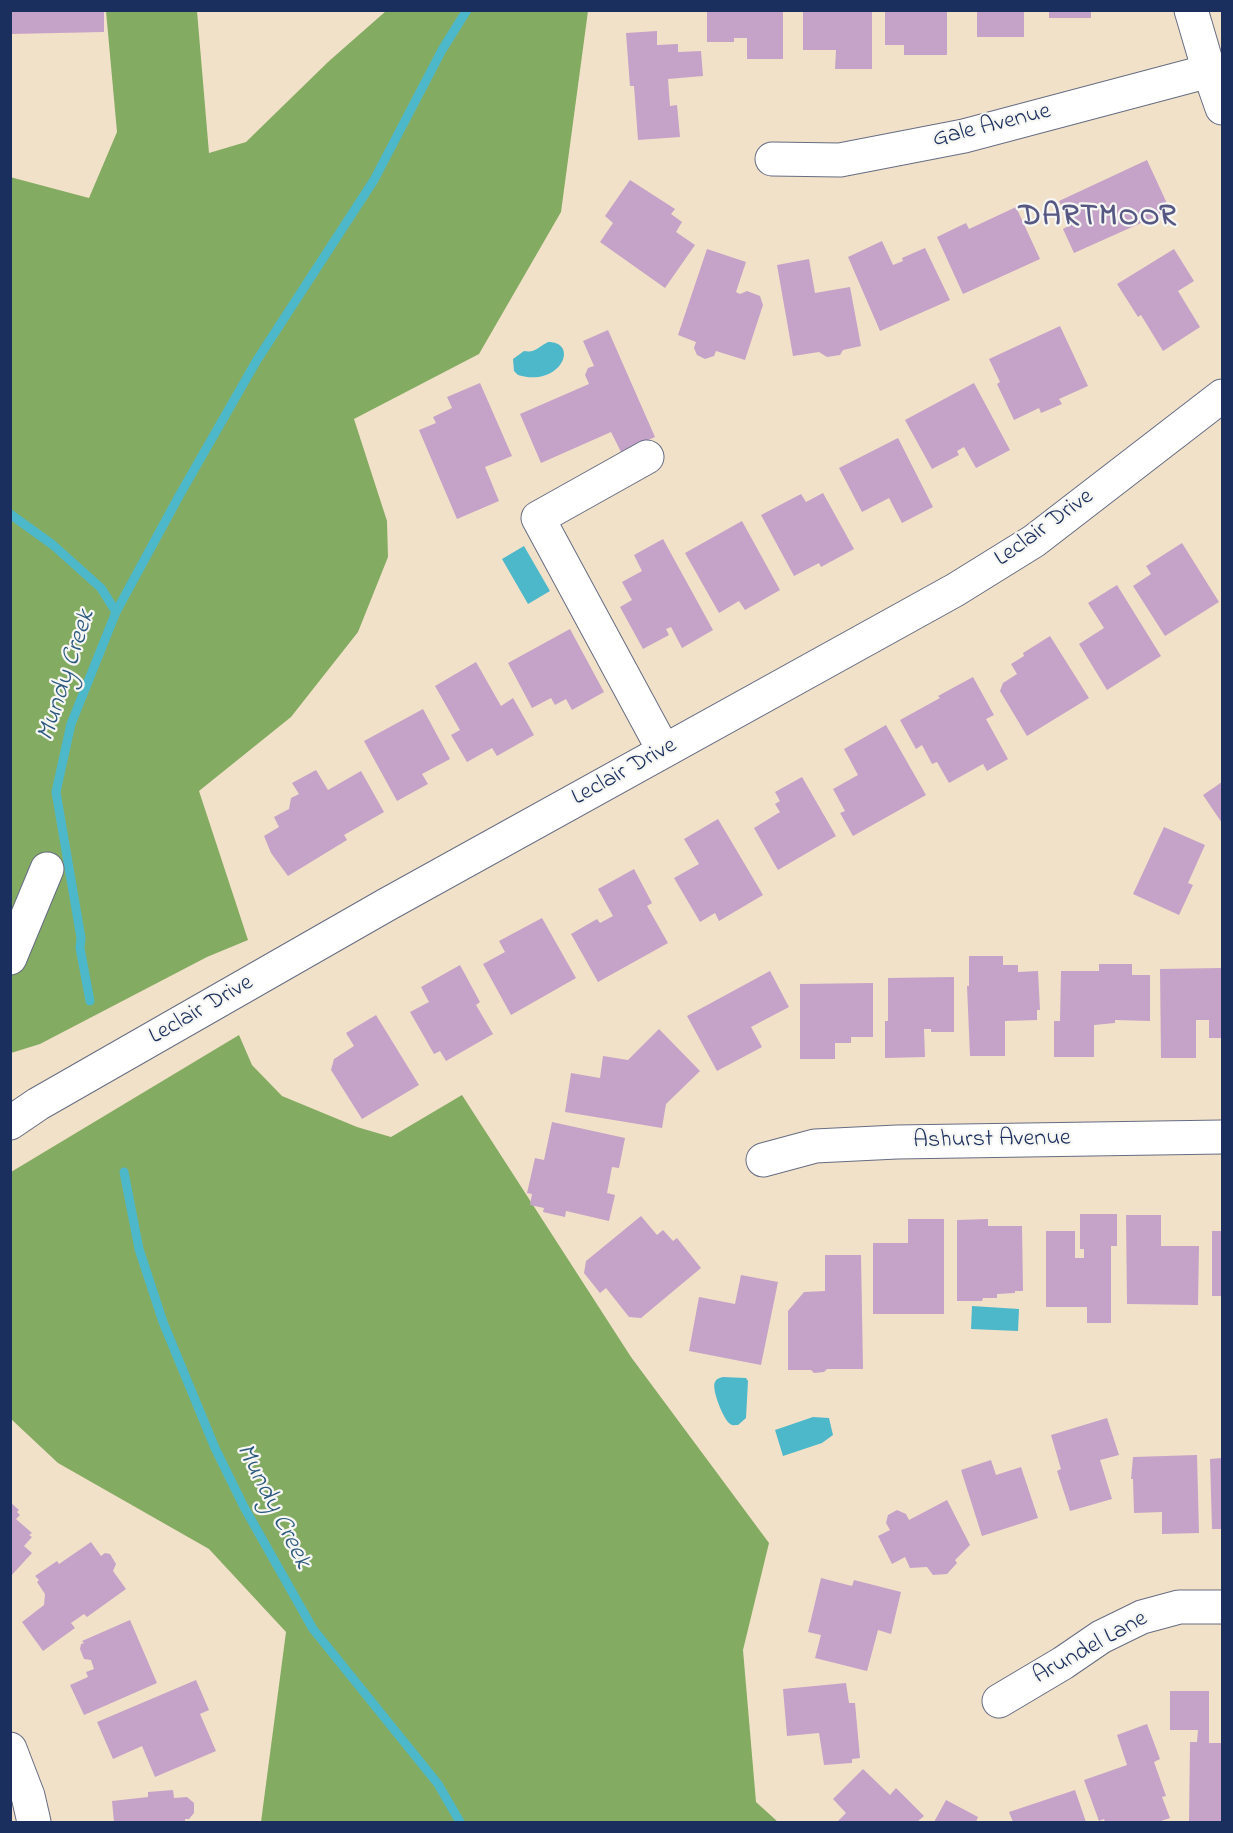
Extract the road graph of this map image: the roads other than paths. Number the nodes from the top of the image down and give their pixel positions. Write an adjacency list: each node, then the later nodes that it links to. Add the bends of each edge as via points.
1 (1191, 10): 2 (street)
2 (1209, 71): 3 (street); 4 (street, Gale Avenue, via 964,136 840,160)
3 (1222, 108)
4 (772, 159)
5 (1222, 396): 7 (street, Leclair Drive, via 1002,562)
6 (647, 457): 7 (street, via 538,518)
7 (664, 752): 10 (street, Leclair Drive, via 386,905)
8 (47, 869): 9 (street)
9 (10, 958)
10 (10, 1123)
11 (1222, 1137): 12 (street, Ashurst Avenue, via 815,1146)
12 (763, 1160)
13 (1222, 1607): 14 (street, Arundel Lane, via 1179,1607 1142,1617 1101,1637)
14 (999, 1701)
15 (10, 1749): 16 (street)
16 (34, 1822)

